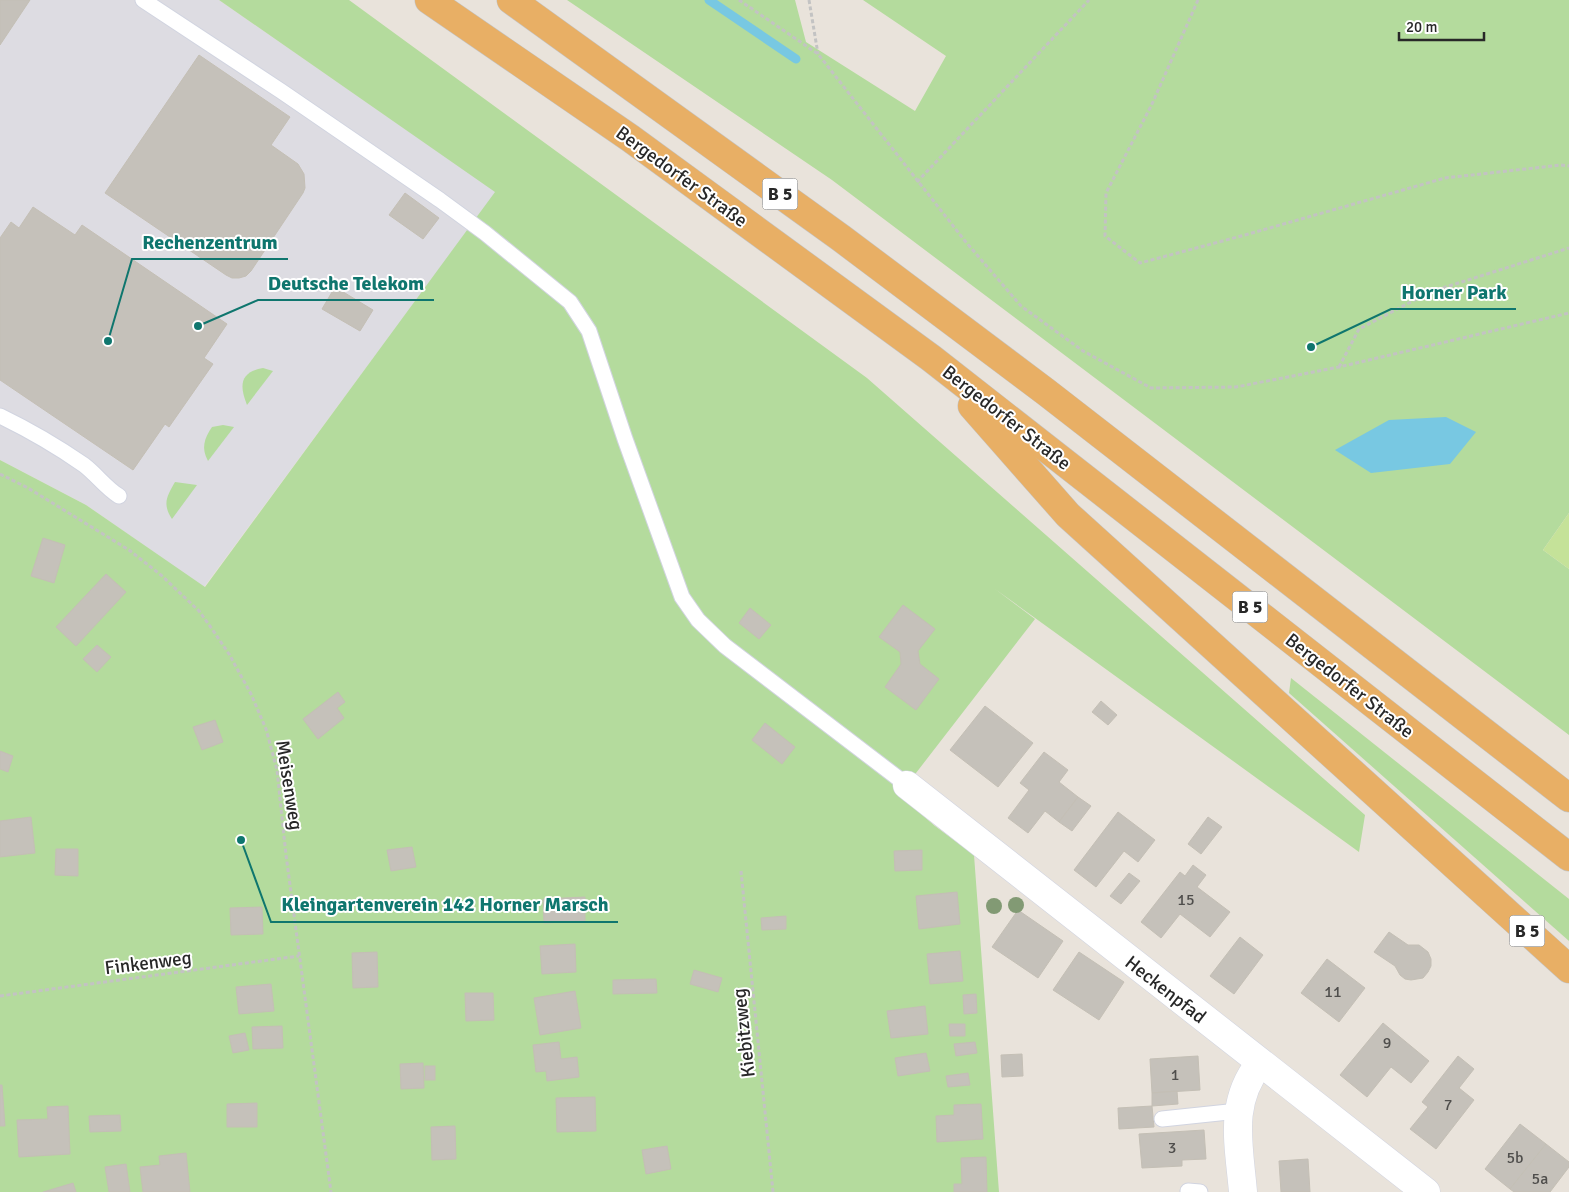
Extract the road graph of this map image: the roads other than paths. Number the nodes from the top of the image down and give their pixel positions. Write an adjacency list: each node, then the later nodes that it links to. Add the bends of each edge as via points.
1 (143, 0): 7 (lane, via 440,200 570,302 589,331 687,605 726,646)
2 (429, 0): 4 (highway, Bergedorfer Straße / B 5, via 630,138)
3 (511, 0): 8 (highway, B 5, via 833,232 1046,392)
4 (931, 358): 9 (highway, Bergedorfer Straße / B 5); 10 (highway, B 5, via 1068,515)
5 (0, 416): 6 (lane, via 84,465)
6 (119, 496)
7 (906, 785): 11 (street, Heckenpfad)
8 (1569, 798)
9 (1569, 857)
10 (1565, 967)
11 (1260, 1063): 12 (street, via 1246,1083); 16 (street, Heckenpfad)
12 (1238, 1111): 13 (lane); 15 (street)
13 (1162, 1118)
14 (1236, 1192): 15 (lane)
15 (1243, 1192)
16 (1426, 1192)

